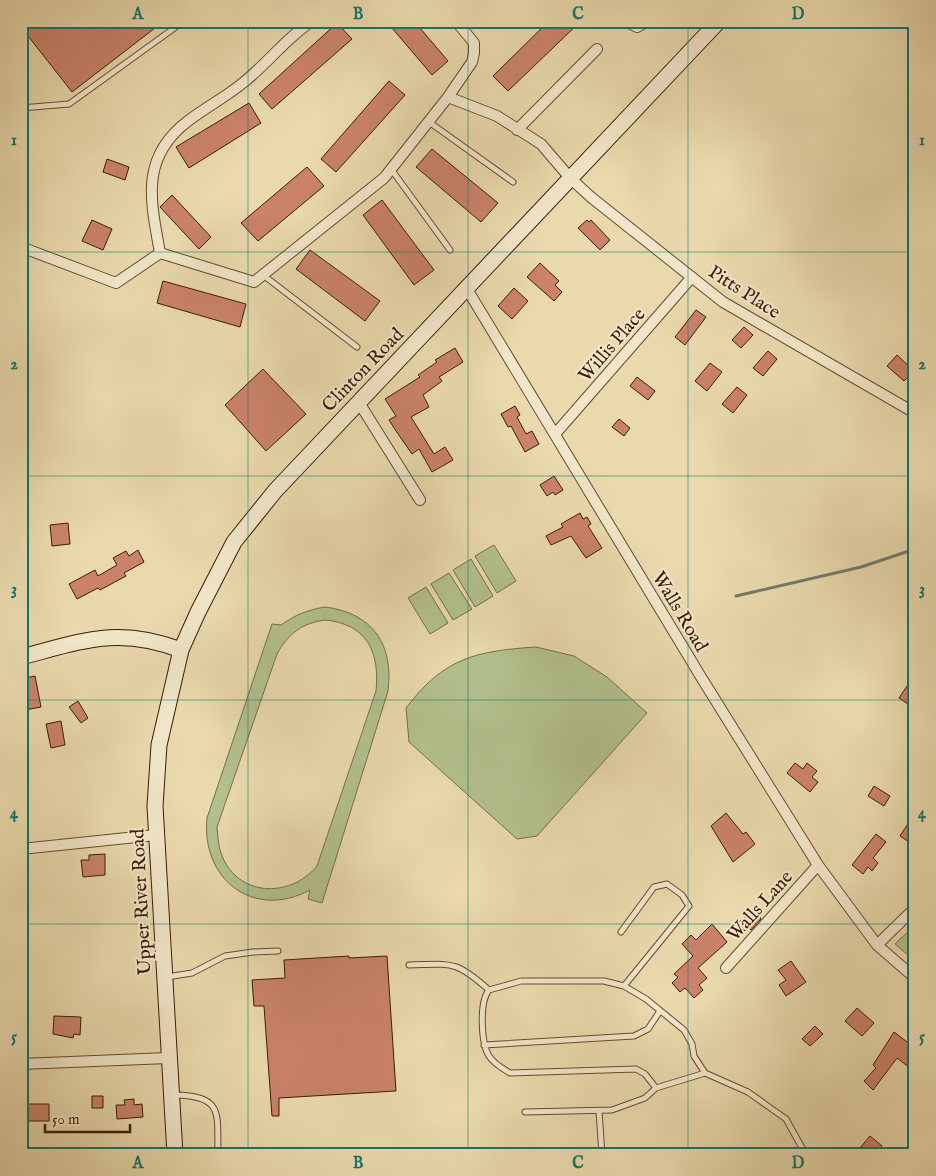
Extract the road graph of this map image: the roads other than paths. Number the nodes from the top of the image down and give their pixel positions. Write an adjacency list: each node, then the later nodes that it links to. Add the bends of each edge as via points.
1 (184, 21): 9 (lane, via 70,104)
2 (312, 21): 17 (street, via 300,28 235,89 176,130 166,144 155,166 150,195)
3 (456, 21): 8 (street, via 474,44 474,53 472,62)
4 (626, 21): 5 (street, via 638,27)
5 (648, 21)
6 (717, 22): 13 (street, Clinton Road)
7 (597, 49): 11 (street)
8 (448, 97): 10 (street); 11 (street, Pitts Place, via 496,116)
9 (21, 108)
10 (428, 122): 12 (street); 14 (lane)
11 (517, 130): 13 (street, Pitts Place, via 541,144)
12 (391, 170): 16 (lane); 18 (street)
13 (571, 178): 19 (street, Pitts Place); 20 (street, Clinton Road)
14 (513, 182)
15 (21, 247): 17 (street, via 116,283)
16 (450, 250)
17 (160, 253): 18 (street, via 254,282)
18 (263, 275): 21 (lane)
19 (692, 277): 23 (street, Pitts Place, via 723,302); 24 (street, Willis Place)
20 (467, 289): 22 (street, Clinton Road); 24 (street, Walls Road)
21 (357, 347)
22 (358, 401): 25 (street); 26 (street, Clinton Road, via 275,491 234,542)
23 (915, 413)
24 (556, 434): 30 (street, Walls Road, via 693,665)
25 (420, 500)
26 (181, 650): 27 (street, via 156,641 106,636); 28 (street, Upper River Road, via 159,745)
27 (21, 657)
28 (156, 835): 29 (street); 37 (street, Upper River Road)
29 (21, 849)
30 (818, 865): 33 (street, Walls Road); 36 (street, Walls Lane)
31 (915, 908): 33 (street)
32 (621, 932): 39 (lane, via 654,887 667,884 682,894 689,906)
33 (877, 945): 38 (street, Walls Road)
34 (278, 951): 37 (lane, via 225,956 192,973)
35 (409, 965): 40 (lane, via 449,964 462,968)
36 (726, 968)
37 (164, 977): 43 (street, Upper River Road)
38 (915, 978)
39 (624, 986): 40 (lane, via 604,981 521,981); 41 (lane)
40 (489, 990): 42 (lane, via 483,1007)
41 (660, 1011): 42 (lane, via 648,1029 634,1036); 45 (lane, via 684,1030)
42 (484, 1045): 46 (lane, via 495,1064 510,1073 636,1069 645,1074)
43 (168, 1058): 44 (street); 47 (street, Upper River Road)
44 (21, 1064)
45 (705, 1073): 46 (lane); 53 (lane, via 748,1092 786,1119)
46 (656, 1088): 48 (lane, via 645,1098 612,1110)
47 (171, 1095): 50 (street, Upper River Road); 51 (lane, via 198,1095 211,1103 216,1112)
48 (599, 1110): 49 (lane); 52 (lane)
49 (525, 1112)
50 (174, 1155)
51 (218, 1155)
52 (602, 1155)
53 (806, 1155)

